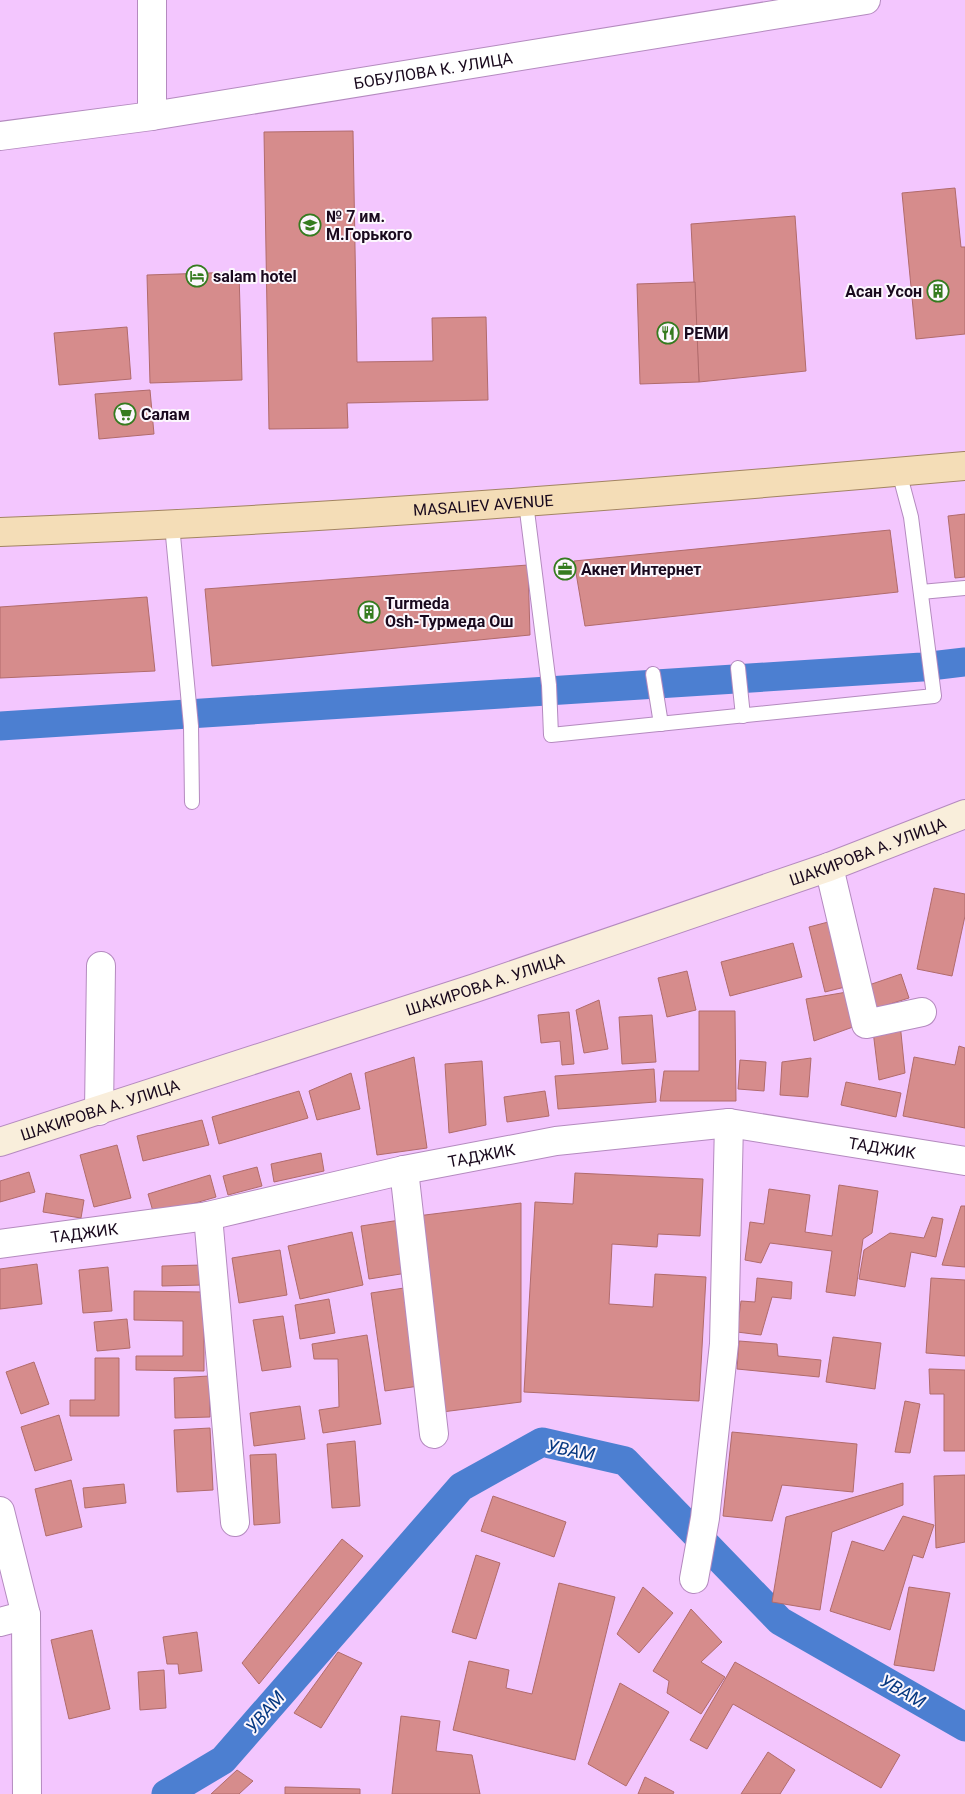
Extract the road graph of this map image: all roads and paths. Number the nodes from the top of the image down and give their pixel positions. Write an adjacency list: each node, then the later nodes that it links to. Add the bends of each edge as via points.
1 (152, 0): 3 (street)
2 (866, 0): 3 (street, БОБУЛОВА К. УЛИЦА)
3 (152, 116): 4 (street, БОБУЛОВА К. УЛИЦА)
4 (0, 136)
5 (965, 466): 6 (main road, MASALIEV AVENUE)
6 (899, 472): 7 (main road, MASALIEV AVENUE); 11 (lane, via 910,517)
7 (526, 503): 8 (main road, MASALIEV AVENUE); 15 (lane, via 549,685 551,735)
8 (172, 525): 9 (main road, MASALIEV AVENUE); 16 (lane, via 191,726)
9 (0, 532)
10 (965, 588): 11 (lane)
11 (921, 592): 14 (lane, via 934,696)
12 (738, 668): 14 (lane)
13 (653, 674): 15 (lane)
14 (743, 716): 15 (lane)
15 (661, 724)
16 (192, 802)
17 (965, 814): 18 (main road, ШАКИРОВА А. УЛИЦА)
18 (828, 867): 20 (street, via 866,1024); 21 (main road, ШАКИРОВА А. УЛИЦА, via 475,988)
19 (101, 966): 21 (street)
20 (922, 1012)
21 (99, 1111): 23 (main road, ШАКИРОВА А. УЛИЦА)
22 (729, 1123): 24 (street, ТАДЖИК); 25 (street, ТАДЖИК, via 556,1141); 31 (street, via 724,1344 705,1518)
23 (0, 1142)
24 (965, 1161)
25 (404, 1170): 26 (street, ТАДЖИК); 28 (street)
26 (208, 1216): 27 (street, ТАДЖИК); 30 (street)
27 (0, 1244)
28 (434, 1434)
29 (0, 1511): 32 (street)
30 (234, 1522)
31 (696, 1566)
32 (26, 1615): 33 (street); 34 (street)
33 (0, 1622)
34 (27, 1794)

